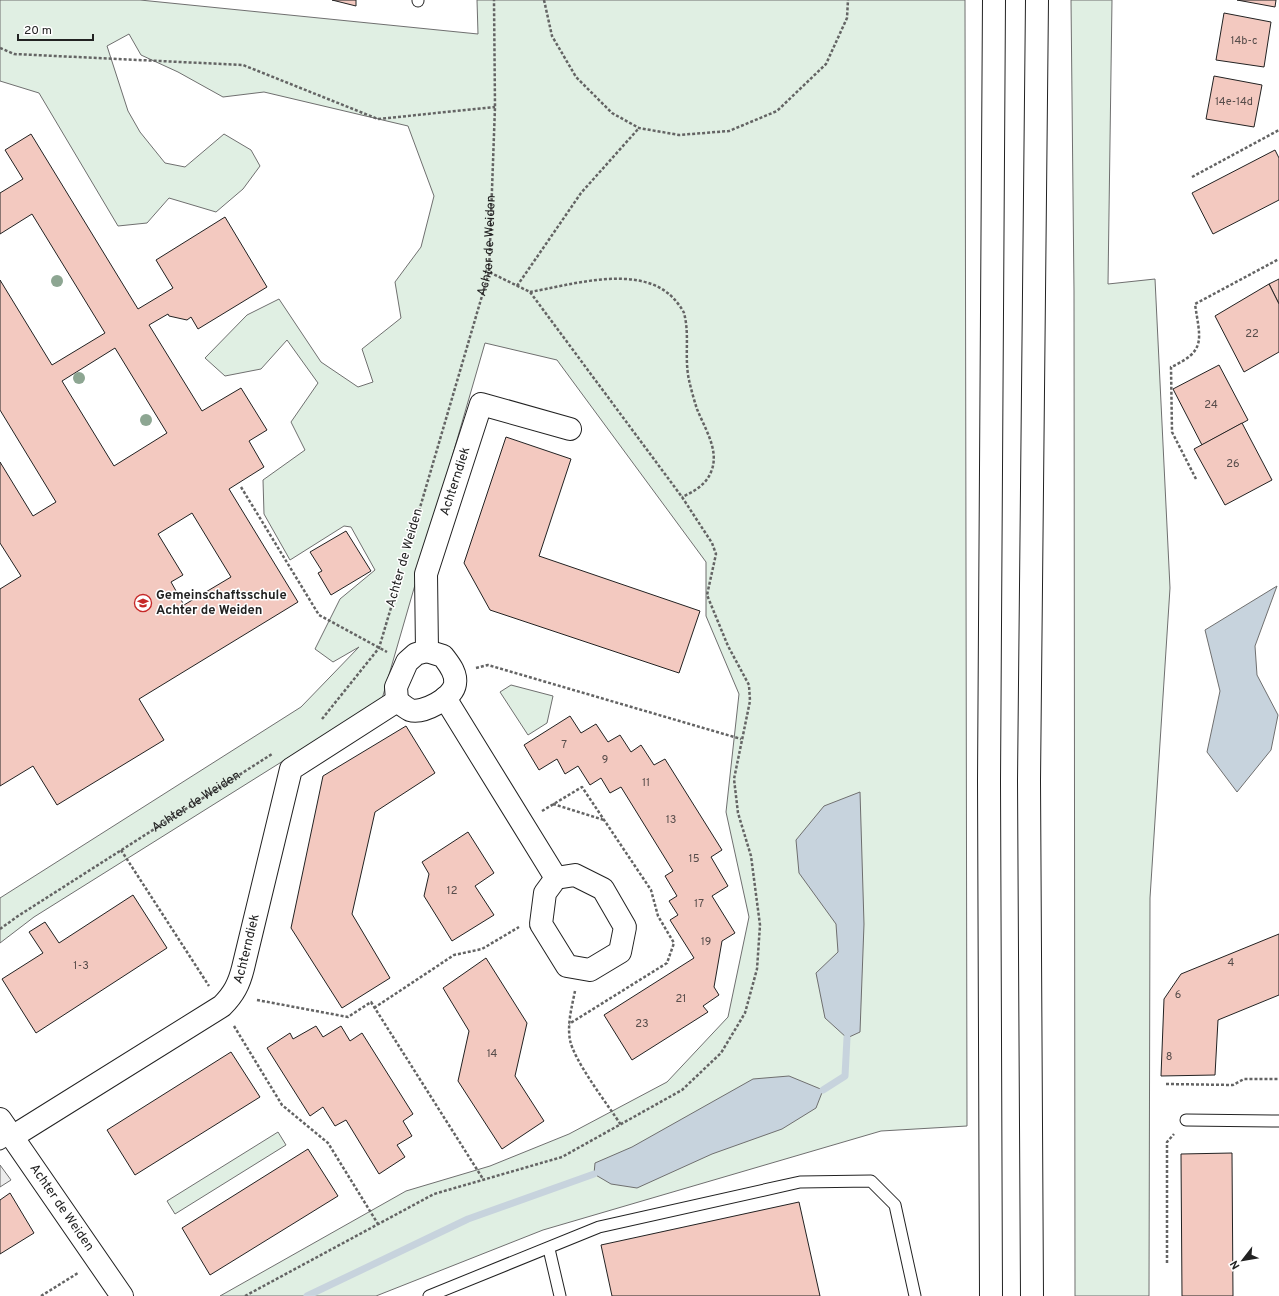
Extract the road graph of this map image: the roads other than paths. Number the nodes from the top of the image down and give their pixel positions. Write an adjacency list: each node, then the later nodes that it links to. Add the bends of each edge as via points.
1 (994, 0): 17 (main road, via 989,781)
2 (1037, 0): 18 (main road, via 1028,781)
3 (570, 429): 4 (main road, Achterndiek, via 481,404 426,574)
4 (427, 651): 5 (main road, via 444,656 454,673 455,685); 6 (main road, via 416,654 407,662 396,687)
5 (445, 698): 6 (main road, via 425,710 411,710); 7 (main road)
6 (397, 701): 11 (main road, Achterndiek, via 291,769 239,984 227,1001)
7 (556, 878): 7 (main road, via 575,875 603,889 625,927 620,952 590,970 567,966 541,924 545,893)
8 (0, 1119): 11 (main road, Achter de Weiden)
9 (1186, 1120): 10 (lane)
10 (1279, 1120)
11 (6, 1141): 13 (main road, Achter de Weiden)
12 (549, 1249): 14 (lane); 15 (lane); 16 (lane, via 599,1226 800,1182 871,1181 895,1205)
13 (122, 1296)
14 (430, 1296)
15 (560, 1296)
16 (914, 1296)
17 (991, 1296)
18 (1032, 1296)

